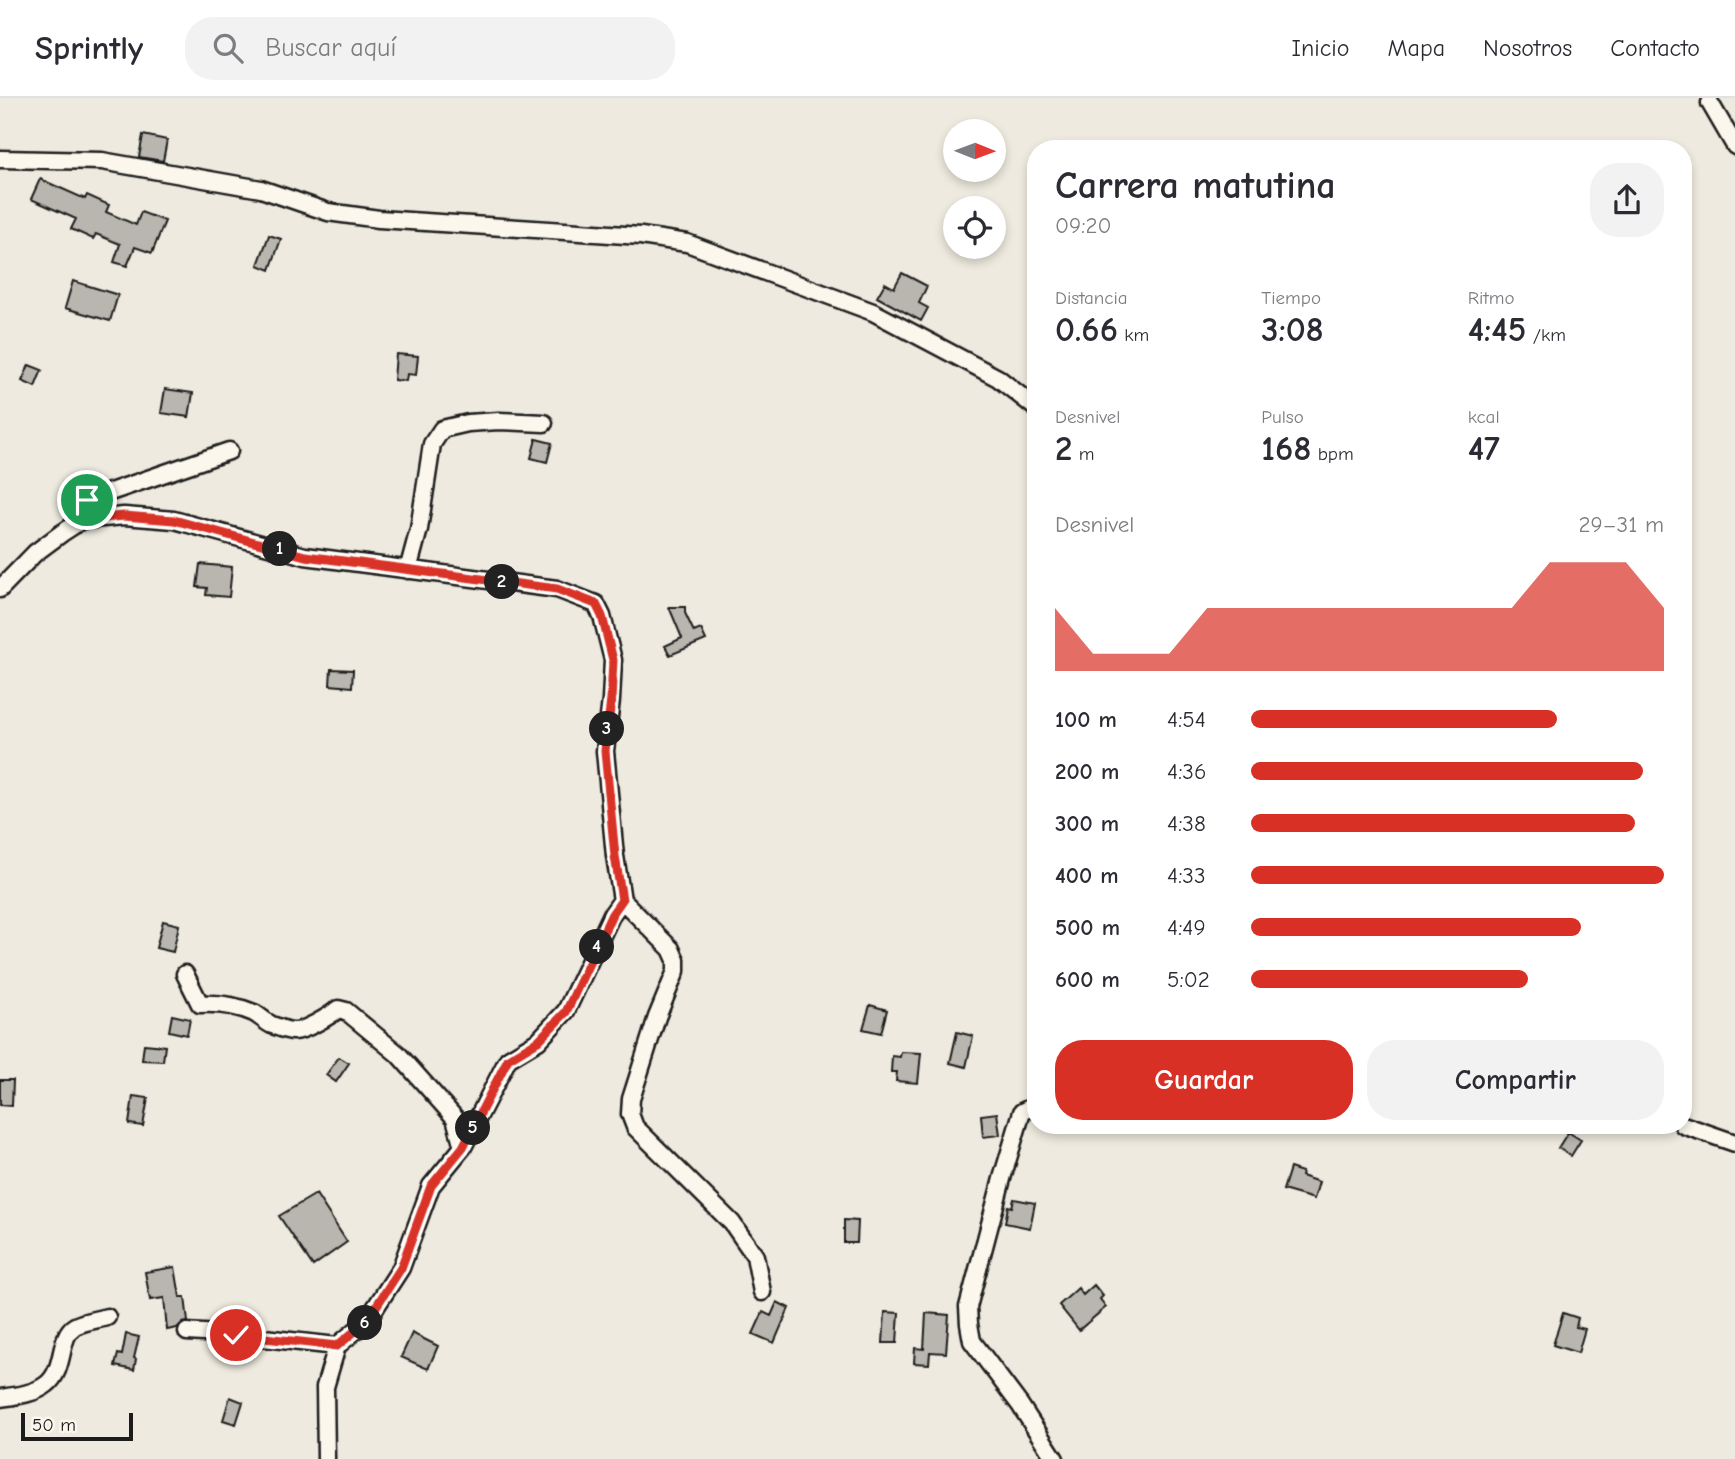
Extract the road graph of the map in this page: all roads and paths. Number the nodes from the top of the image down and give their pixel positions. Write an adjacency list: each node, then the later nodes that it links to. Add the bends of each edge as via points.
1 (1710, 103): 2 (street)
2 (1735, 146)
3 (0, 159): 4 (street, via 102,161 261,189 328,212 379,219 687,243 873,312 998,378)
4 (1027, 401)
5 (544, 423): 8 (street, via 499,421 442,429 432,444)
6 (229, 451): 7 (street, via 87,500 81,506)
7 (82, 520): 8 (street, via 124,516 174,520 305,556); 9 (street, via 35,553)
8 (408, 570): 10 (street, via 557,589 596,604 613,660 605,751)
9 (0, 589)
10 (622, 900): 15 (street, via 566,1012 538,1041 508,1059); 16 (street, via 671,949 676,960 630,1114 635,1127 732,1223 755,1256)
11 (185, 974): 15 (street, via 200,1004 236,1006 293,1031 338,1009 346,1011 398,1054 455,1118)
12 (1027, 1109): 22 (street, via 1022,1111 1003,1175 968,1307 969,1324 972,1340)
13 (1692, 1128): 14 (street)
14 (1735, 1143)
15 (463, 1147): 19 (street, via 431,1186 401,1268 366,1322)
16 (762, 1292)
17 (107, 1317): 20 (street, via 74,1327 67,1335 57,1373 46,1386)
18 (187, 1332): 19 (street)
19 (337, 1346): 21 (street, via 325,1387)
20 (0, 1398)
21 (326, 1459)
22 (1055, 1459)

